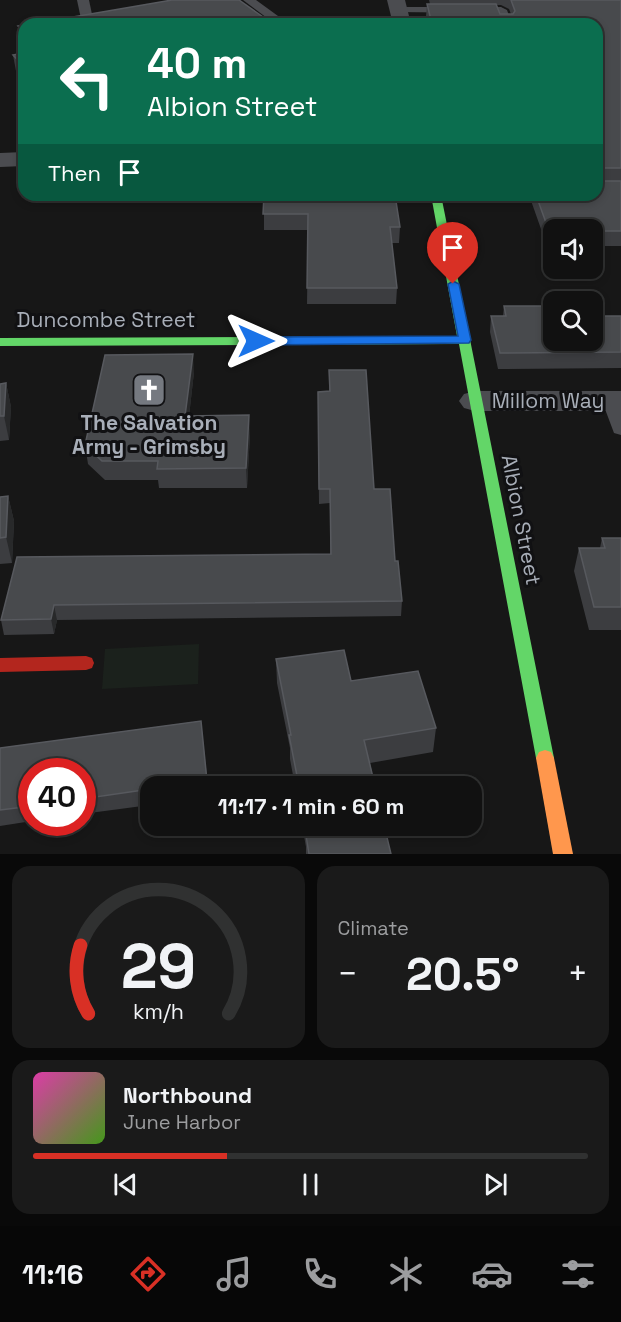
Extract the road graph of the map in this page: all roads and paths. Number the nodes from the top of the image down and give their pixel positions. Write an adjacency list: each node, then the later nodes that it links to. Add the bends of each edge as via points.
1 (83, 0): 4 (lane)
2 (249, 0): 5 (lane)
3 (399, 11): 6 (lane, via 501,10)
4 (87, 18)
5 (274, 18)
6 (504, 18)
7 (18, 159): 8 (street)
8 (0, 160)
9 (437, 201): 10 (street, Albion Street)
10 (465, 340): 11 (street, Duncombe Street); 12 (street, Albion Street)
11 (0, 342)
12 (476, 401): 13 (street, Millom Way); 16 (street, Albion Street)
13 (618, 410)
14 (86, 663): 15 (street)
15 (0, 665)
16 (563, 854)

